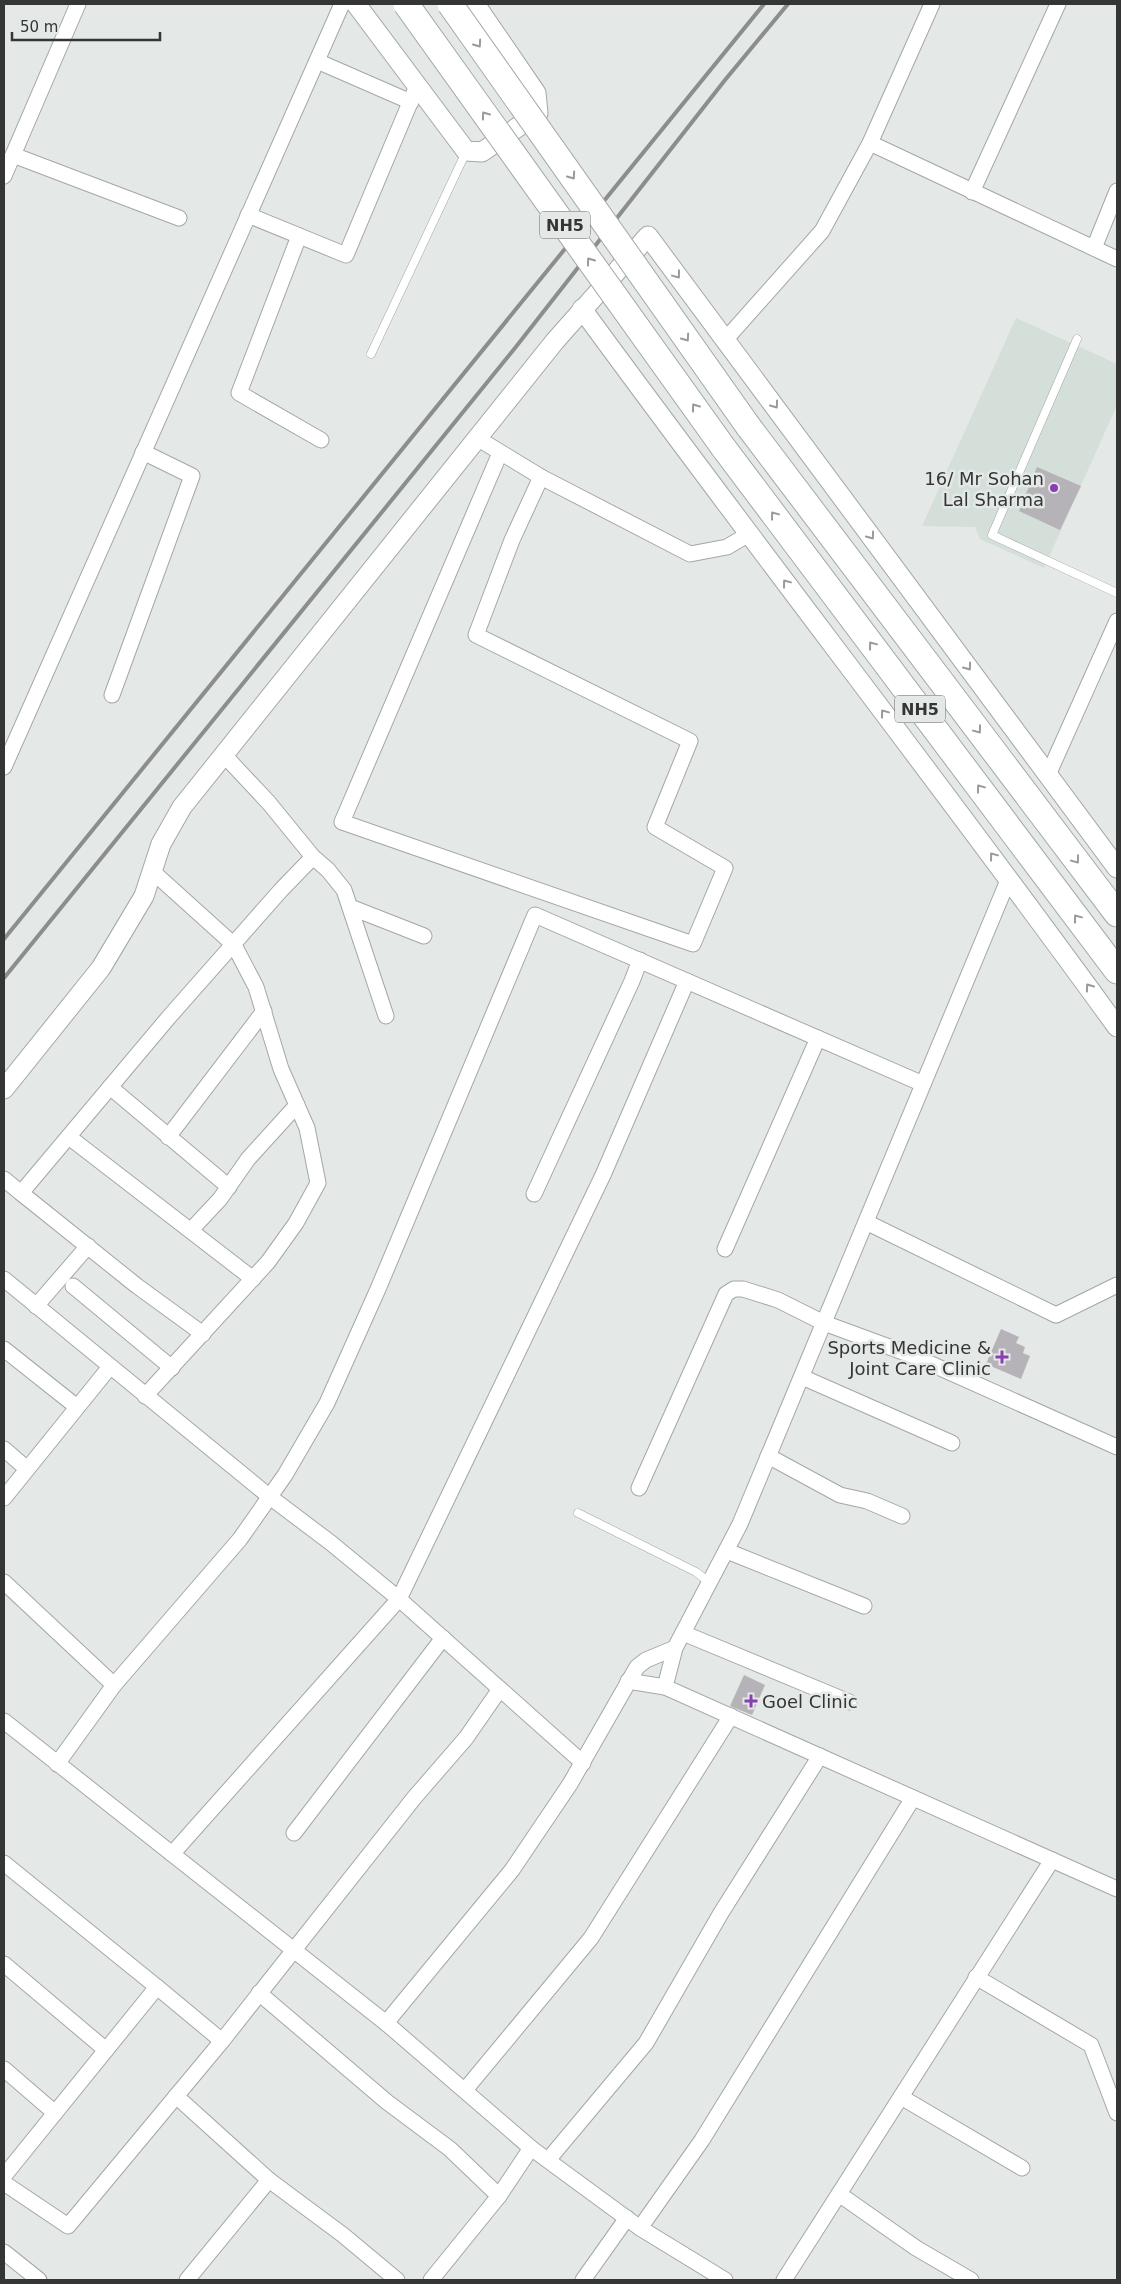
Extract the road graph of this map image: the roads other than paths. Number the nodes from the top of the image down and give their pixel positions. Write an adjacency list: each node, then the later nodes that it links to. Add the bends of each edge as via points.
1 (78, 4): 12 (street)
2 (342, 4): 9 (street)
3 (356, 4): 10 (street)
4 (406, 4): 47 (highway, NH5, one-way to 4, bridge, via 723,447)
5 (450, 4): 43 (highway, NH5, one-way to 43, bridge, via 748,426)
6 (475, 4): 13 (street, via 536,93 538,113 482,152)
7 (932, 4): 11 (street)
8 (1058, 4): 16 (street)
9 (317, 61): 10 (street); 17 (street)
10 (414, 94): 13 (street); 19 (street, via 346,255)
11 (870, 143): 16 (street); 24 (street, via 822,231)
12 (11, 147): 14 (street); 18 (street)
13 (466, 152): 25 (lane)
14 (4, 176)
15 (1117, 190): 20 (street)
16 (972, 192): 20 (street)
17 (248, 215): 19 (street); 28 (street)
18 (179, 218)
19 (299, 236): 27 (street, via 239,393)
20 (1094, 248): 21 (street)
21 (1117, 259)
22 (582, 309): 24 (street, one-way to 24, via 648,236); 26 (street); 31 (street)
23 (1077, 338): 32 (lane, via 992,535)
24 (726, 339): 37 (street, one-way to 37)
25 (371, 354)
26 (477, 438): 29 (street); 35 (street)
27 (320, 440)
28 (143, 452): 34 (street, via 192,476); 36 (street)
29 (500, 453): 30 (street); 30 (street, via 342,822 693,944 725,868 655,826 690,741 476,635 512,540)
30 (541, 477): 31 (street, via 690,554 728,547)
31 (748, 534): 41 (street, one-way to 31)
32 (1117, 593)
33 (1117, 621): 37 (street)
34 (112, 694)
35 (224, 755): 38 (street, via 269,803); 40 (street, via 182,807 161,844)
36 (4, 767)
37 (1048, 775): 39 (street)
38 (313, 858): 42 (street, via 344,890); 45 (street)
39 (1117, 868)
40 (152, 871): 45 (street); 55 (street, via 144,896 101,968)
41 (1009, 878): 51 (street, one-way to 41); 53 (street)
42 (350, 908): 44 (street); 50 (street)
43 (1117, 914)
44 (424, 936)
45 (234, 945): 49 (street, via 256,986); 54 (street)
46 (640, 960): 48 (street); 62 (street); 86 (street, via 535,915 378,1290 327,1403)
47 (1117, 971)
48 (687, 981): 52 (street); 93 (street, via 603,1175)
49 (264, 1011): 56 (street, via 281,1069); 58 (street)
50 (386, 1016)
51 (1117, 1027)
52 (818, 1038): 53 (street); 66 (street)
53 (923, 1084): 63 (street)
54 (110, 1087): 57 (street); 58 (street)
55 (4, 1089)
56 (297, 1105): 60 (street, via 248,1159); 68 (street, via 307,1128 318,1183 296,1223)
57 (69, 1137): 61 (street); 64 (street)
58 (168, 1137): 60 (street)
59 (4, 1179): 61 (street)
60 (229, 1187): 64 (street)
61 (21, 1193): 65 (street)
62 (534, 1194)
63 (866, 1222): 69 (street, via 1056,1315); 72 (street)
64 (191, 1230): 68 (street)
65 (88, 1246): 71 (street); 73 (street)
66 (725, 1249)
67 (4, 1279): 71 (street)
68 (253, 1279): 73 (street)
69 (1117, 1284)
70 (73, 1286): 76 (street)
71 (36, 1306): 75 (street)
72 (824, 1323): 77 (street); 81 (street, via 911,1355); 85 (street, via 778,1300 743,1289 734,1288 726,1294)
73 (203, 1334): 76 (street)
74 (4, 1349): 79 (street)
75 (109, 1368): 78 (street); 79 (street)
76 (172, 1368): 78 (street)
77 (802, 1377): 80 (street); 83 (street)
78 (145, 1396): 86 (street)
79 (77, 1408): 84 (street)
80 (952, 1443)
81 (1117, 1447)
82 (4, 1449): 84 (street)
83 (768, 1456): 89 (street, via 840,1496 867,1501); 90 (street)
84 (27, 1469): 87 (street)
85 (639, 1488)
86 (270, 1497): 93 (street); 99 (street, via 240,1539)
87 (4, 1498)
88 (578, 1514): 92 (lane, via 696,1572)
89 (902, 1516)
90 (728, 1551): 92 (street); 94 (street)
91 (4, 1582): 99 (street)
92 (710, 1583): 95 (street)
93 (399, 1599): 96 (street); 110 (street)
94 (864, 1606)
95 (683, 1633): 97 (street); 102 (street)
96 (443, 1638): 101 (street); 109 (street)
97 (675, 1648): 98 (street, via 646,1660); 100 (street)
98 (628, 1681): 100 (street); 106 (street)
99 (114, 1685): 107 (street)
100 (665, 1687): 103 (street)
101 (500, 1689): 106 (street); 114 (street, via 466,1738)
102 (849, 1702)
103 (731, 1716): 105 (street); 124 (street, via 592,1938)
104 (4, 1721): 107 (street)
105 (820, 1756): 108 (street); 130 (street, via 721,1913 646,2043)
106 (583, 1763): 119 (street, via 512,1870)
107 (57, 1764): 110 (street)
108 (913, 1798): 111 (street); 138 (street, via 702,2140)
109 (294, 1833)
110 (172, 1854): 114 (street)
111 (1052, 1860): 113 (street); 116 (street)
112 (4, 1863): 117 (street)
113 (1117, 1889)
114 (294, 1949): 118 (street); 119 (street)
115 (4, 1964): 121 (street)
116 (976, 1976): 123 (street, via 1091,2045); 126 (street)
117 (157, 1987): 120 (street); 121 (street)
118 (260, 1993): 120 (street); 136 (street, via 387,2102 450,2149)
119 (386, 2023): 124 (street)
120 (222, 2040): 125 (street)
121 (106, 2050): 127 (street)
122 (4, 2069): 127 (street)
123 (1112, 2087): 128 (street)
124 (465, 2090): 129 (street)
125 (176, 2096): 133 (street); 134 (street, via 68,2226)
126 (901, 2097): 131 (street); 135 (street)
127 (55, 2113): 132 (street)
128 (1117, 2113)
129 (531, 2148): 130 (street); 136 (street)
130 (548, 2160): 137 (street)
131 (1022, 2168)
132 (4, 2176)
133 (269, 2180): 141 (street); 142 (street)
134 (4, 2183)
135 (839, 2194): 146 (street); 147 (street, via 916,2248)
136 (499, 2196): 143 (street)
137 (627, 2218): 138 (street); 144 (street)
138 (640, 2228): 145 (street)
139 (4, 2252): 140 (street)
140 (39, 2280)
141 (187, 2280)
142 (397, 2280)
143 (431, 2280)
144 (583, 2280)
145 (725, 2280)
146 (784, 2280)
147 (972, 2280)

